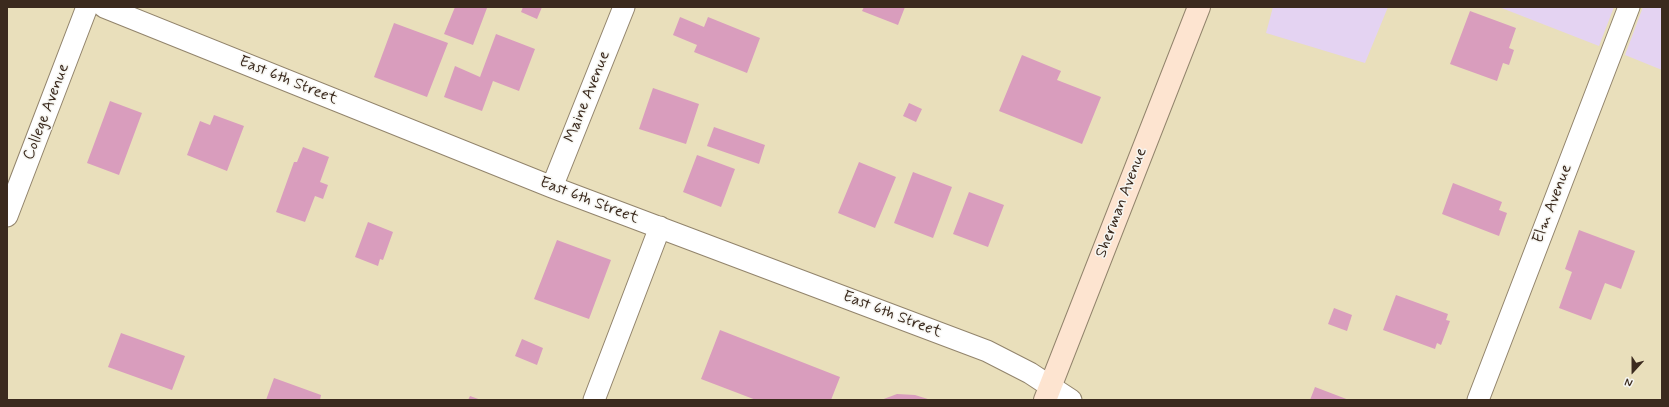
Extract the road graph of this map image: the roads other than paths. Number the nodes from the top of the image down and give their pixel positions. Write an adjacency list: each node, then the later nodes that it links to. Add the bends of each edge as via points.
1 (87, 7): 7 (street, College Avenue)
2 (104, 7): 6 (street, East 6th Street)
3 (624, 7): 6 (street, Maine Avenue)
4 (1199, 7): 9 (street, Sherman Avenue)
5 (1629, 7): 12 (street, Elm Avenue)
6 (552, 187): 8 (street, East 6th Street)
7 (7, 216)
8 (660, 227): 9 (street, East 6th Street, via 987,351 1030,372); 10 (street)
9 (1048, 393): 11 (street, East 6th Street)
10 (594, 400)
11 (1071, 400)
12 (1478, 400)

